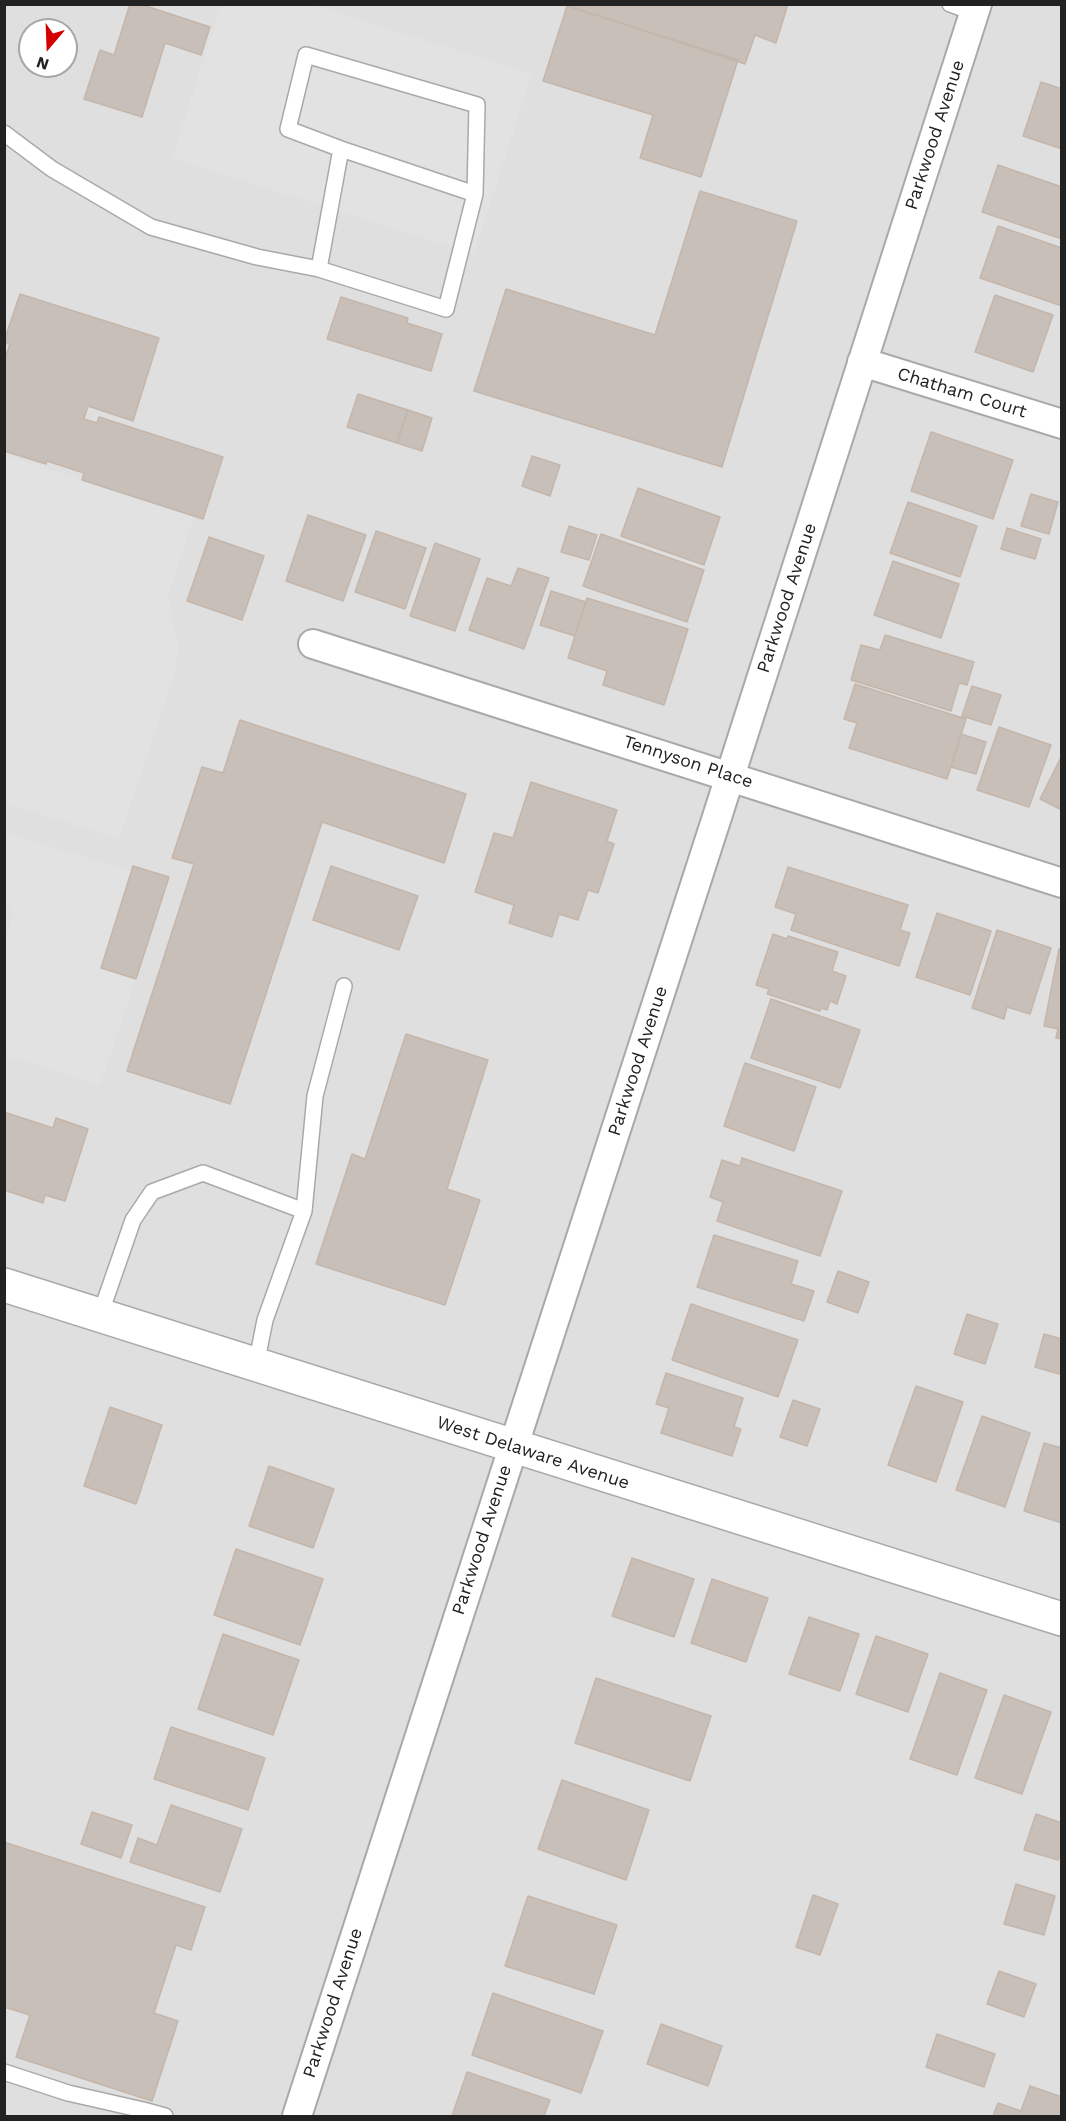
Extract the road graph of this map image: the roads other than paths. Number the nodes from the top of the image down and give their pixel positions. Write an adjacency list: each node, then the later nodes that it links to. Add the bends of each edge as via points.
1 (967, 7): 6 (street, Parkwood Avenue)
2 (4, 133): 5 (lane, via 52,170 151,227 257,257)
3 (341, 150): 4 (lane); 4 (lane, via 288,129 306,55 477,105); 5 (lane)
4 (474, 194): 5 (lane, via 446,309)
5 (319, 269)
6 (862, 362): 7 (street, Chatham Court); 9 (street, Parkwood Avenue)
7 (1062, 424)
8 (313, 644): 9 (street, Tennyson Place)
9 (730, 775): 10 (street, Tennyson Place); 16 (street, Parkwood Avenue)
10 (1062, 883)
11 (344, 986): 12 (lane, via 315,1096)
12 (304, 1211): 14 (lane, via 203,1173 152,1192 133,1220); 15 (lane, via 265,1320)
13 (4, 1285): 14 (street, West Delaware Avenue)
14 (100, 1316): 15 (street, West Delaware Avenue)
15 (256, 1365): 16 (street, West Delaware Avenue)
16 (512, 1446): 17 (street, West Delaware Avenue); 20 (street, Parkwood Avenue)
17 (1062, 1619)
18 (4, 2072): 19 (lane, via 68,2093)
19 (165, 2116)
20 (297, 2116)

